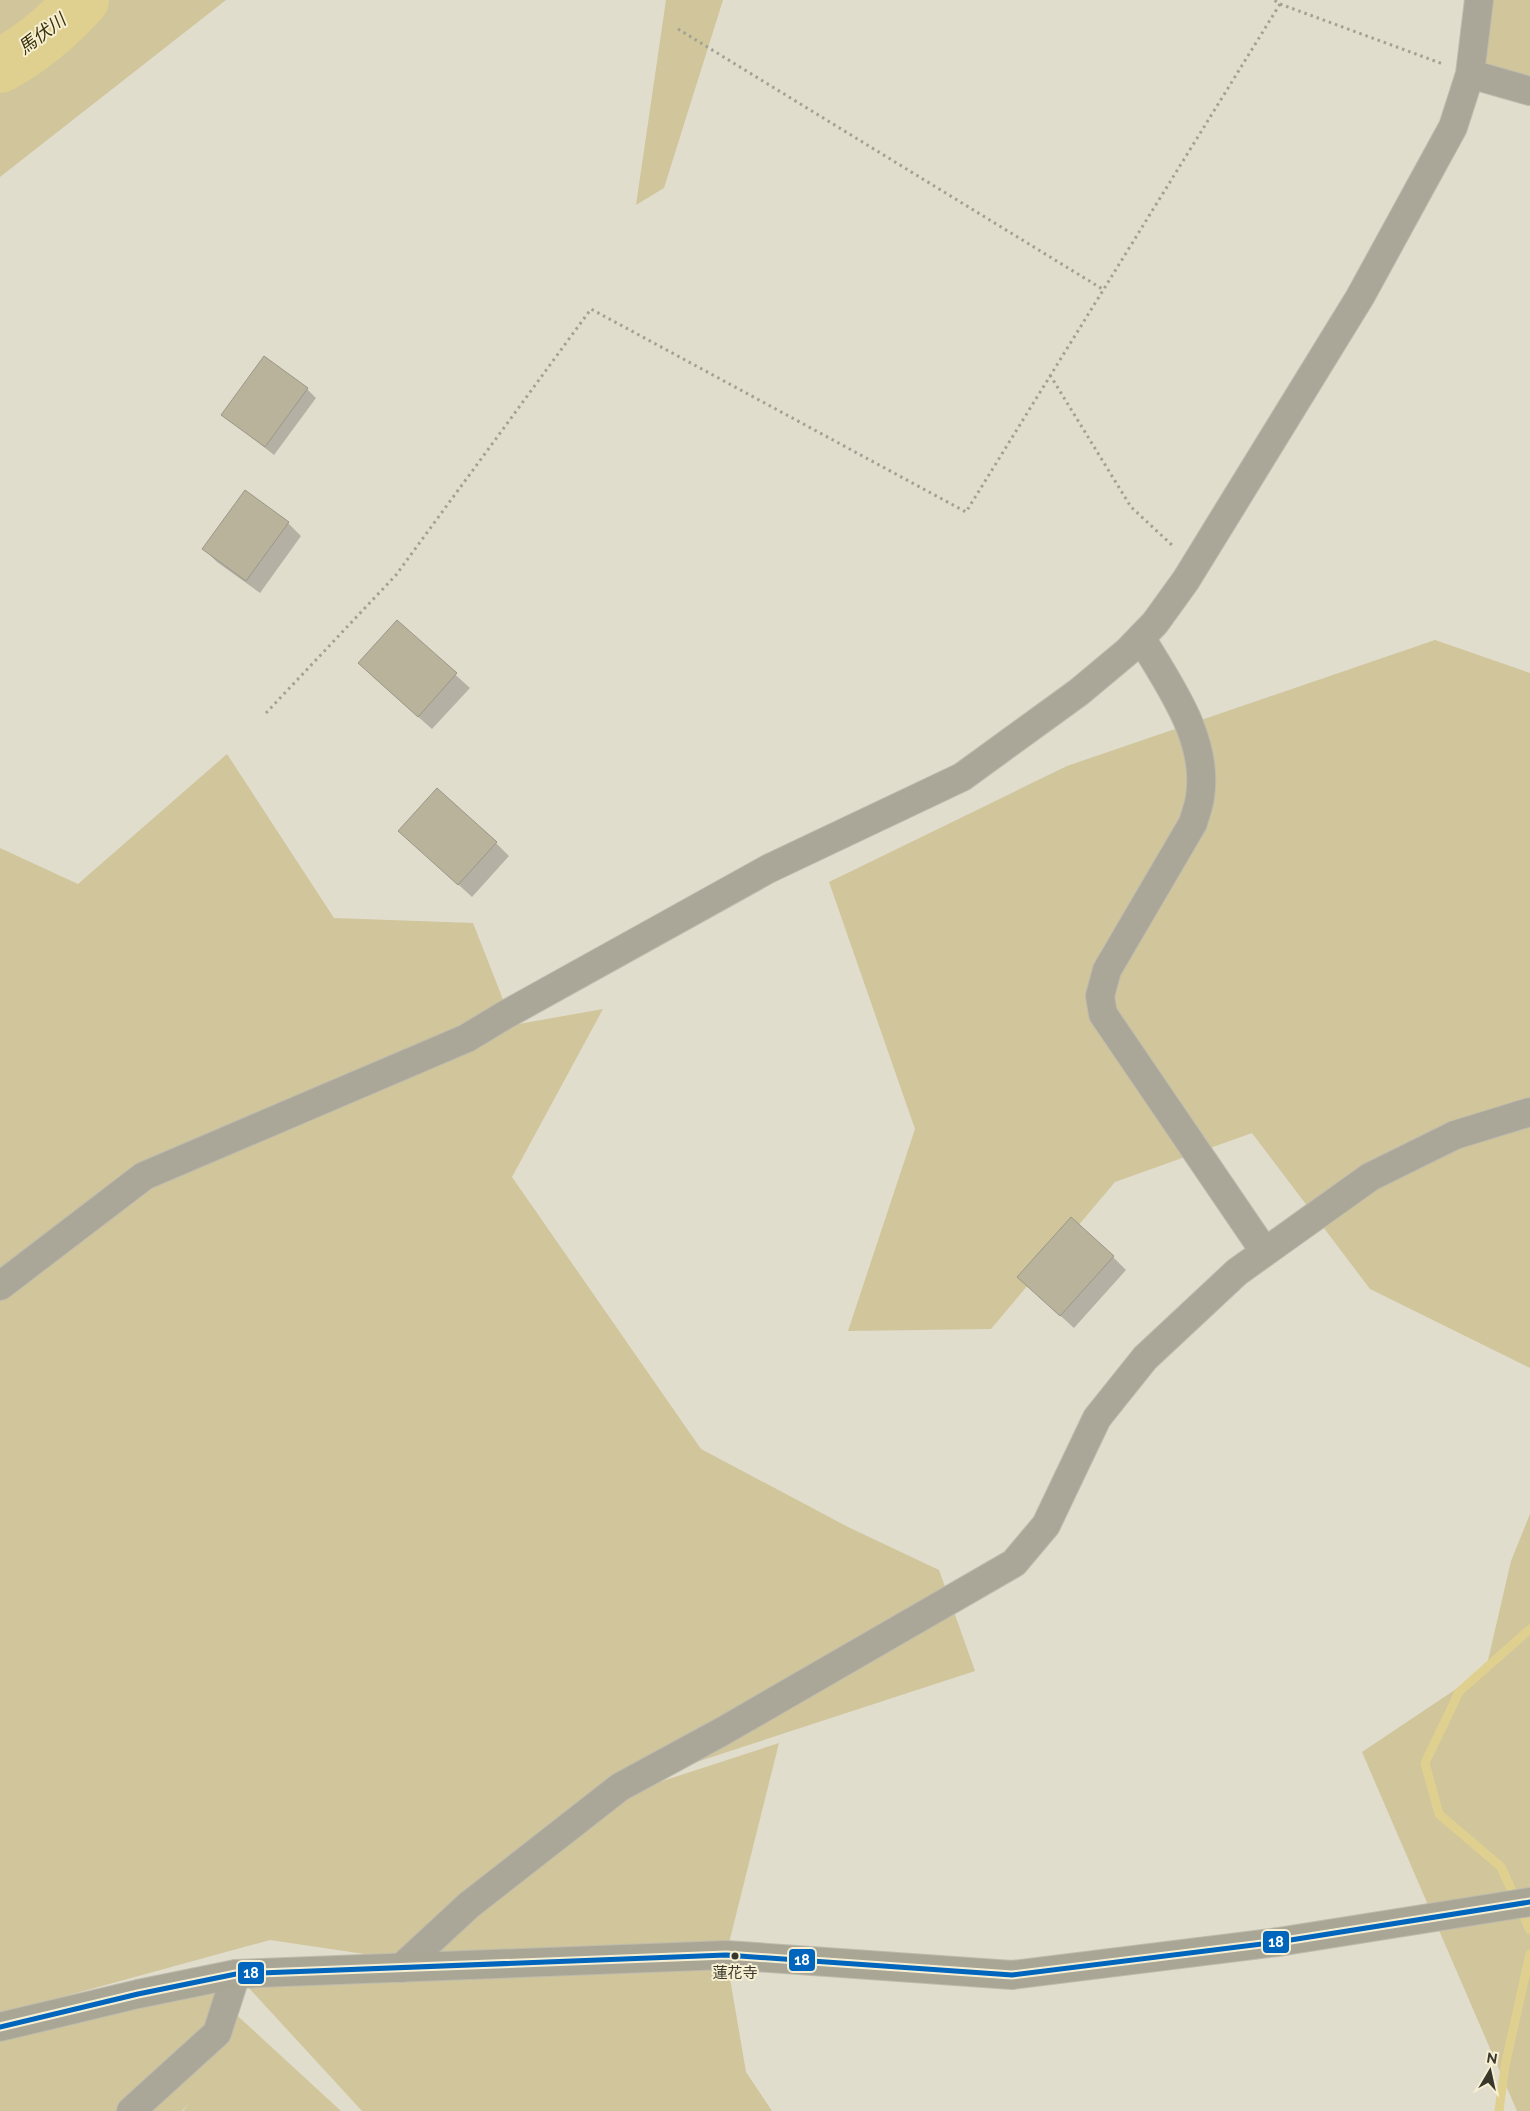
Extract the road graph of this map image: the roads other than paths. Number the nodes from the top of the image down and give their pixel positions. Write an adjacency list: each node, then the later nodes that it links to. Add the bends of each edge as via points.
1 (1479, 0): 2 (street)
2 (1470, 74): 3 (street); 4 (street, via 1453,127 1360,297 1186,580)
3 (1530, 91)
4 (1141, 638): 6 (street, via 1188,717 1201,767 1200,797 1193,823 1107,970 1100,996 1103,1014); 7 (street, via 1079,692 962,777 768,869 468,1038 144,1176)
5 (1530, 1112): 6 (street, via 1455,1135 1370,1177)
6 (1265, 1252): 9 (street, via 1237,1272 1145,1358 1097,1418 1046,1525 1014,1562 723,1731 620,1786 469,1905)
7 (0, 1286)
8 (1530, 1902): 9 (main road, via 1278,1942 1012,1975 726,1955)
9 (400, 1968): 10 (main road)
10 (236, 1974): 11 (main road); 12 (street, via 217,2032)
11 (0, 2027)
12 (131, 2111)

